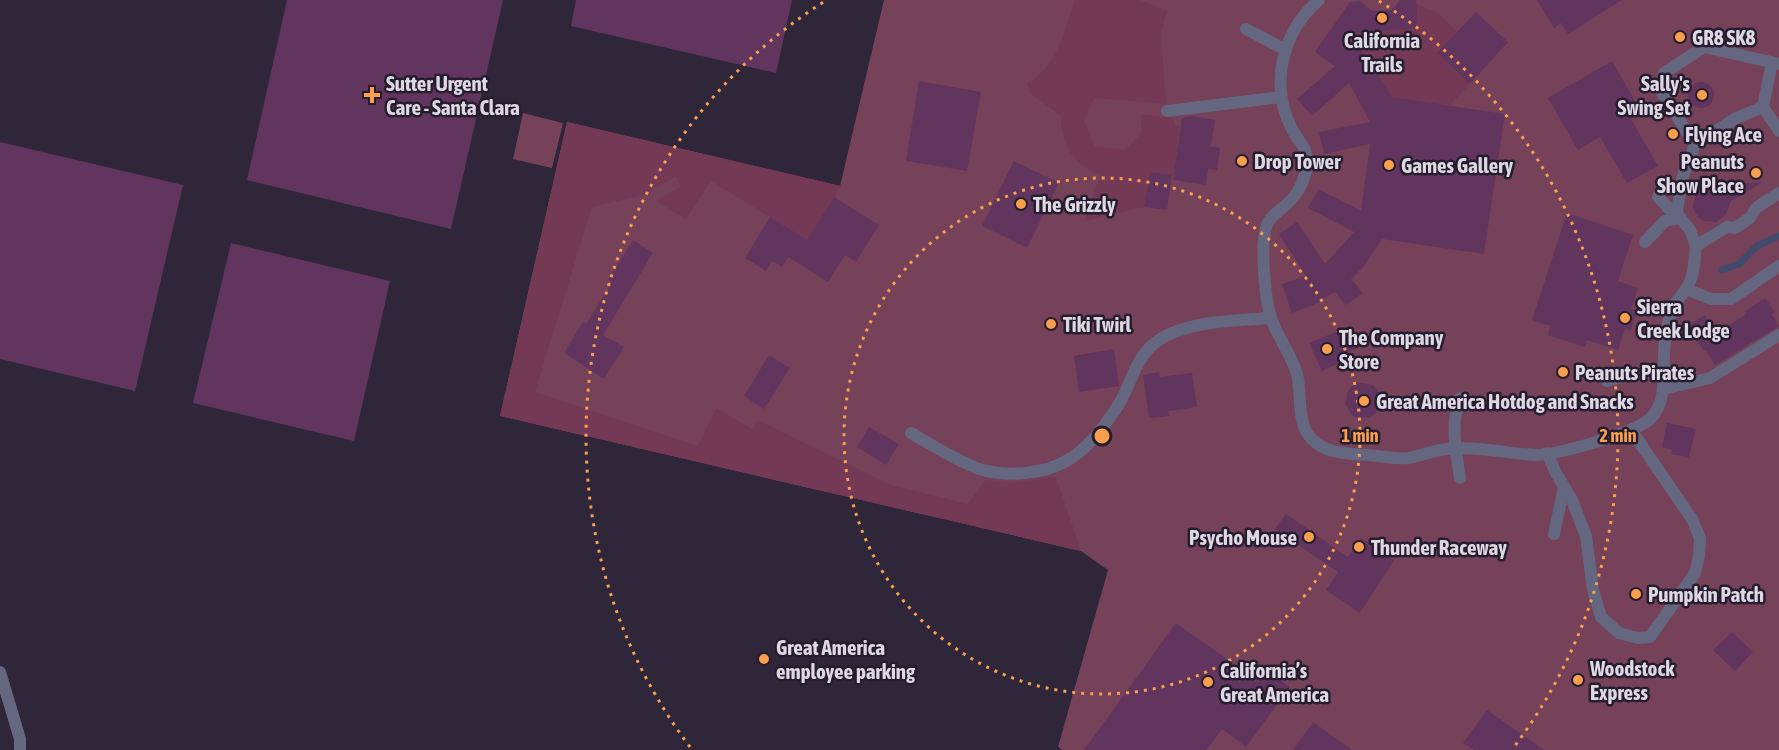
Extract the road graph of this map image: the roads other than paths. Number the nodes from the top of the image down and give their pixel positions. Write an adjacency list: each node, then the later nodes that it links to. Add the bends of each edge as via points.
1 (1319, 0): 3 (street, via 1303,16)
2 (1246, 28): 3 (street)
3 (1286, 50): 5 (street, via 1280,71)
4 (1775, 63): 6 (street); 9 (street, via 1704,47 1664,73 1661,91)
5 (1281, 97): 7 (street); 17 (street, via 1307,158 1299,192 1271,219 1265,231 1263,275)
6 (1763, 107): 8 (street); 9 (street, via 1736,118)
7 (1167, 111)
8 (1779, 131)
9 (1695, 145): 12 (street, via 1678,198)
10 (1779, 193): 14 (street, via 1735,228 1727,227)
11 (1658, 197): 12 (street)
12 (1680, 218): 13 (street, via 1665,221); 14 (street)
13 (1645, 242)
14 (1696, 246): 16 (street, via 1692,277)
15 (1779, 266): 16 (street, via 1731,299 1712,299)
16 (1686, 289): 19 (street, via 1670,318)
17 (1271, 318): 24 (street, via 1206,324 1157,341 1137,365 1125,395 1097,434 1066,462 1051,467 1014,474 987,471 944,453); 25 (street, via 1297,375 1303,424 1308,435 1320,445 1334,451 1392,458)
18 (1779, 336): 21 (street, via 1710,378)
19 (1663, 370): 20 (street); 21 (street)
20 (1607, 381)
21 (1663, 389): 23 (street, via 1649,420)
22 (1460, 398): 25 (street, via 1455,422)
23 (1631, 430): 26 (street); 28 (street, via 1692,519 1700,538 1695,573 1650,637 1638,639 1619,633 1601,617 1586,536)
24 (911, 433)
25 (1456, 448): 26 (street); 27 (street)
26 (1542, 454): 28 (street)
27 (1460, 478)
28 (1564, 487): 29 (street)
29 (1554, 534)
30 (0, 672): 31 (street)
31 (20, 750)

